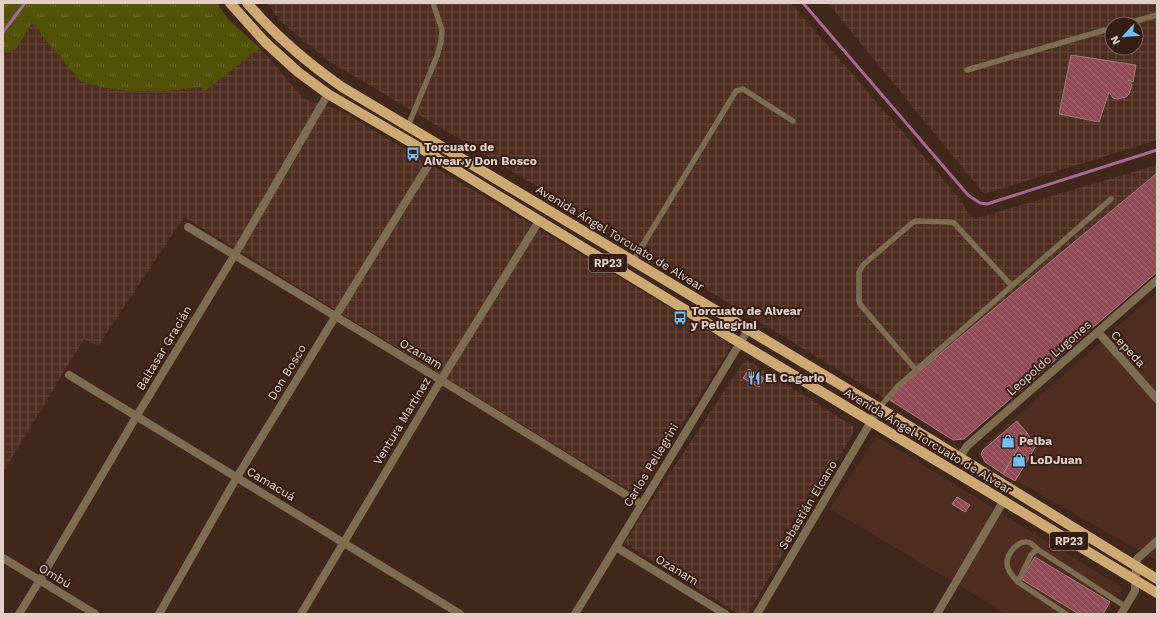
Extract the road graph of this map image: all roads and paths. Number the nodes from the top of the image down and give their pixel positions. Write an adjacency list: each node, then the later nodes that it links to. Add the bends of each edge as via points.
1 (230, 3): 8 (main road, Avenida Ángel Torcuato de Alvear / RP23, via 265,42 298,72)
2 (247, 3): 10 (main road, Avenida Ángel Torcuato de Alvear / RP23, via 279,36 325,75)
3 (433, 3): 10 (lane, via 442,30 441,42)
4 (1157, 15): 5 (lane)
5 (1144, 19)
6 (1104, 30): 7 (lane)
7 (967, 70)
8 (328, 94): 12 (main road, Avenida Ángel Torcuato de Alvear / RP23); 16 (street, Baltasar Gracián)
9 (793, 121): 17 (lane, via 743,89 736,91)
10 (408, 126): 11 (main road, Avenida Ángel Torcuato de Alvear / RP23)
11 (440, 146): 12 (street, Don Bosco); 17 (main road, Avenida Ángel Torcuato de Alvear / RP23)
12 (434, 156): 14 (main road, Avenida Ángel Torcuato de Alvear / RP23); 20 (street, Don Bosco)
13 (1112, 199): 19 (lane)
14 (539, 221): 23 (main road, Avenida Ángel Torcuato de Alvear / RP23); 26 (street, Ventura Martínez)
15 (188, 227): 16 (street, Ozanam)
16 (234, 256): 20 (street, Ozanam); 29 (street, Baltasar Gracián)
17 (633, 261): 21 (main road, Avenida Ángel Torcuato de Alvear / RP23)
18 (1157, 280): 22 (street, Leopoldo Lugones)
19 (1012, 286): 24 (lane); 24 (lane, via 954,223 949,222 916,221 863,265 859,272 860,304)
20 (335, 316): 26 (street, Ozanam); 32 (street, Don Bosco)
21 (748, 330): 23 (street, Carlos Pellegrini); 28 (main road, Avenida Ángel Torcuato de Alvear / RP23)
22 (1098, 332): 27 (street, Cepeda); 31 (street, Leopoldo Lugones, via 967,446)
23 (740, 343): 30 (main road, Avenida Ángel Torcuato de Alvear / RP23); 34 (street, Carlos Pellegrini)
24 (916, 370): 28 (lane, via 892,391)
25 (69, 375): 29 (street, Camacuá)
26 (441, 380): 34 (street, Ozanam); 36 (street, Ventura Martínez)
27 (1157, 399)
28 (879, 408): 30 (street, Sebastián Elcano); 31 (main road, Avenida Ángel Torcuato de Alvear / RP23)
29 (136, 416): 32 (street, Camacuá); 42 (street, Baltasar Gracián)
30 (872, 421): 33 (main road, Avenida Ángel Torcuato de Alvear / RP23); 54 (street, Sebastián Elcano)
31 (960, 457): 40 (main road, Avenida Ángel Torcuato de Alvear / RP23)
32 (236, 477): 36 (street, Camacuá); 49 (street, Don Bosco)
33 (1003, 502): 43 (main road, Avenida Ángel Torcuato de Alvear / RP23); 55 (street)
34 (641, 504): 37 (street, Carlos Pellegrini)
35 (1157, 541): 40 (street, via 1137,559)
36 (343, 542): 50 (street, Ventura Martínez); 51 (street, Camacuá)
37 (616, 547): 52 (street, Carlos Pellegrini); 53 (street, Ozanam)
38 (1037, 549): 44 (lane); 44 (lane, via 1026,542 1020,543 1012,550 1007,563 1009,572); 46 (lane)
39 (3, 558): 42 (street, Ombú)
40 (1136, 566): 41 (main road, Avenida Ángel Torcuato de Alvear / RP23); 43 (street)
41 (1157, 578)
42 (40, 580): 47 (street, Baltasar Gracián); 48 (street, Ombú)
43 (1136, 580): 45 (main road, Avenida Ángel Torcuato de Alvear / RP23); 46 (street, via 1135,591)
44 (1018, 582): 56 (lane)
45 (1157, 594)
46 (1124, 610)
47 (19, 614)
48 (95, 614)
49 (159, 614)
50 (301, 614)
51 (460, 614)
52 (576, 614)
53 (725, 614)
54 (757, 614)
55 (936, 614)
56 (1066, 614)

